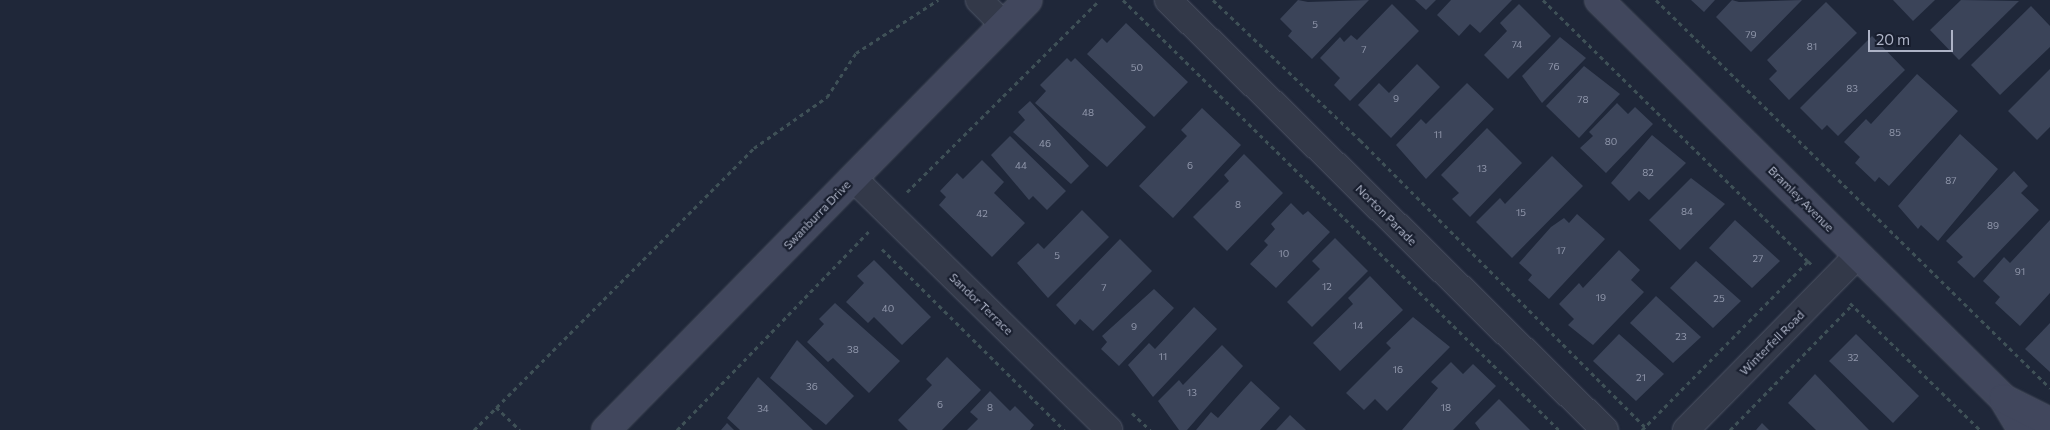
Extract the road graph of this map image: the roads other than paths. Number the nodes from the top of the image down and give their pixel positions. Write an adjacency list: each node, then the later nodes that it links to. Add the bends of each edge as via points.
1 (979, 0): 5 (street)
2 (1028, 0): 5 (street, Swanburra Drive)
3 (1168, 0): 12 (street, Norton Parade)
4 (1599, 0): 7 (street, Bramley Avenue)
5 (1004, 25): 6 (street, Swanburra Drive)
6 (853, 178): 10 (street, Swanburra Drive); 11 (street, Sandor Terrace)
7 (1858, 255): 8 (street, Bramley Avenue); 13 (street, Winterfell Road)
8 (2003, 398): 9 (street, Bramley Avenue); 14 (street, Bramley Avenue)
9 (2050, 422)
10 (606, 430)
11 (1109, 430)
12 (1605, 430)
13 (1686, 430)
14 (2022, 430)

